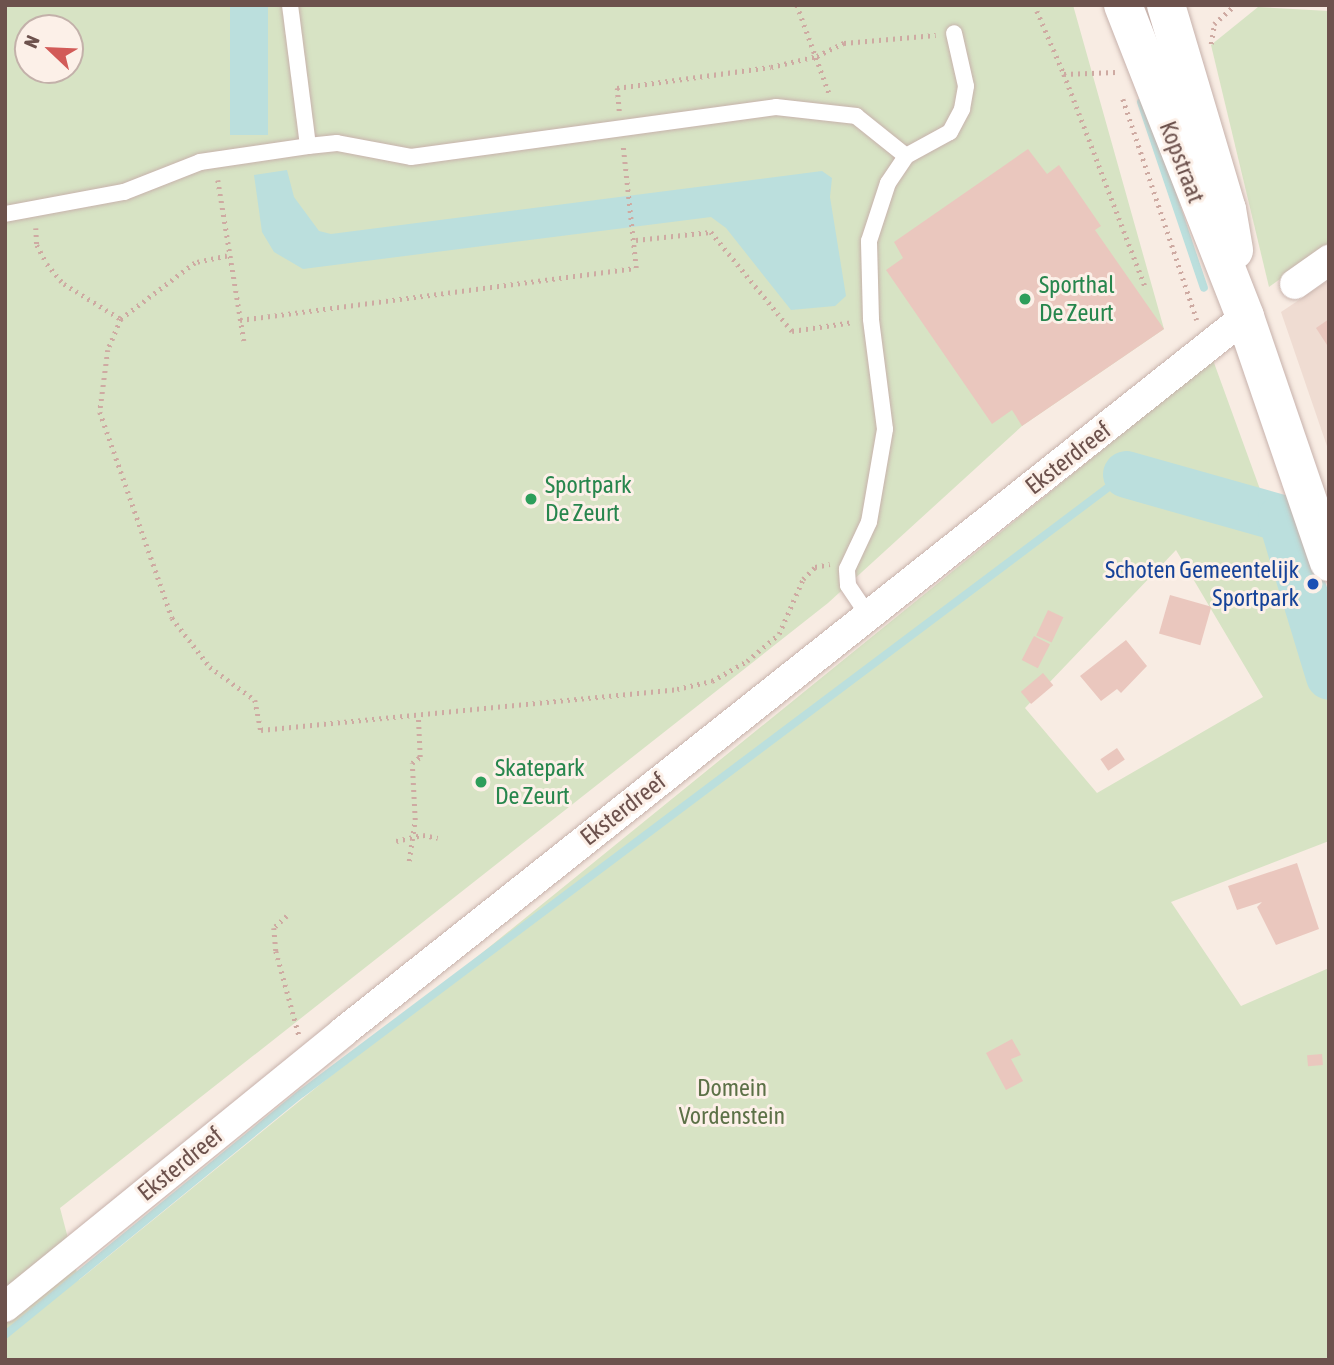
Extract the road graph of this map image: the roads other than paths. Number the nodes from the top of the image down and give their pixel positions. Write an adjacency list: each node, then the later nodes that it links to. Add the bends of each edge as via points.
1 (290, 5): 5 (lane)
2 (1123, 5): 10 (main road, Kopstraat)
3 (1166, 5): 10 (main road, Kopstraat, via 1227,209)
4 (954, 33): 6 (lane, via 966,86 962,109 950,132)
5 (309, 146): 6 (lane, via 337,143 411,157 776,107 834,110 856,116); 7 (lane, via 200,162 124,192)
6 (906, 156): 12 (lane, via 888,183 869,241 871,319 885,429 883,460 869,522 847,569 848,585)
7 (5, 214)
8 (1329, 260): 9 (street)
9 (1295, 284)
10 (1245, 317): 11 (main road, Kopstraat); 12 (street, Eksterdreef)
11 (1329, 562)
12 (868, 615): 13 (street, Eksterdreef, via 306,1061)
13 (5, 1307)

